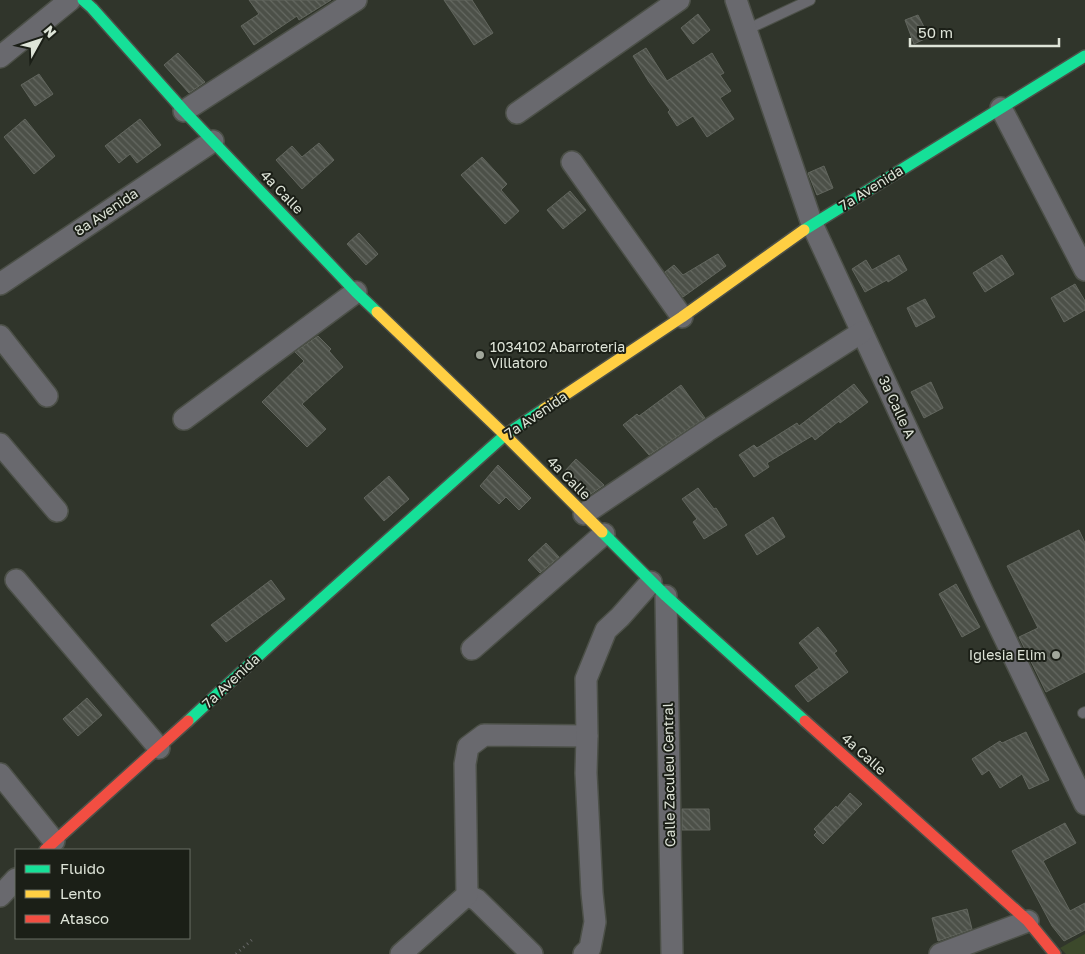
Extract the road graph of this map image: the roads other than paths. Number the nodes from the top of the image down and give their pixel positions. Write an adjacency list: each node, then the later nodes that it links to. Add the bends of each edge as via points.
1 (70, 0): 8 (street)
2 (356, 0): 11 (street)
3 (679, 0): 12 (street)
4 (736, 0): 7 (street, 3a Calle A)
5 (810, 0): 7 (lane)
6 (93, 3): 11 (street, 4a Calle)
7 (746, 30): 15 (street, 3a Calle A)
8 (0, 56)
9 (1085, 56): 10 (street, 7a Avenida)
10 (1001, 108): 15 (street, 7a Avenida); 16 (street)
11 (184, 110): 13 (street, 4a Calle)
12 (517, 113)
13 (213, 141): 17 (street, 8a Avenida); 18 (street, 4a Calle)
14 (572, 162): 19 (street)
15 (812, 224): 19 (street, 7a Avenida); 20 (street, 3a Calle A)
16 (1085, 270)
17 (0, 284)
18 (356, 292): 23 (street); 24 (street, 4a Calle)
19 (682, 317): 24 (street, 7a Avenida)
20 (862, 332): 27 (street); 35 (street, 3a Calle A)
21 (0, 336): 22 (street)
22 (48, 396)
23 (184, 419)
24 (505, 435): 27 (street, 4a Calle); 33 (street, 7a Avenida)
25 (0, 444): 26 (street)
26 (57, 511)
27 (584, 514): 28 (street, 4a Calle)
28 (604, 534): 30 (street, 4a Calle); 31 (street)
29 (16, 580): 33 (street)
30 (658, 589): 32 (street, via 606,630 586,679); 40 (street, 4a Calle); 44 (street, Calle Zaculeu Central)
31 (472, 649)
32 (587, 736): 38 (street, via 484,735 468,747 464,764); 43 (street, via 586,773 595,922 590,948)
33 (159, 748): 36 (street, 7a Avenida)
34 (0, 774): 36 (street)
35 (1085, 804)
36 (49, 846)
37 (15, 880): 39 (street)
38 (467, 895): 41 (street); 42 (street, via 477,900)
39 (0, 896)
40 (1028, 921): 45 (street); 46 (street, 4a Calle)
41 (401, 954)
42 (532, 954)
43 (584, 954)
44 (672, 954)
45 (940, 954)
46 (1055, 954)

